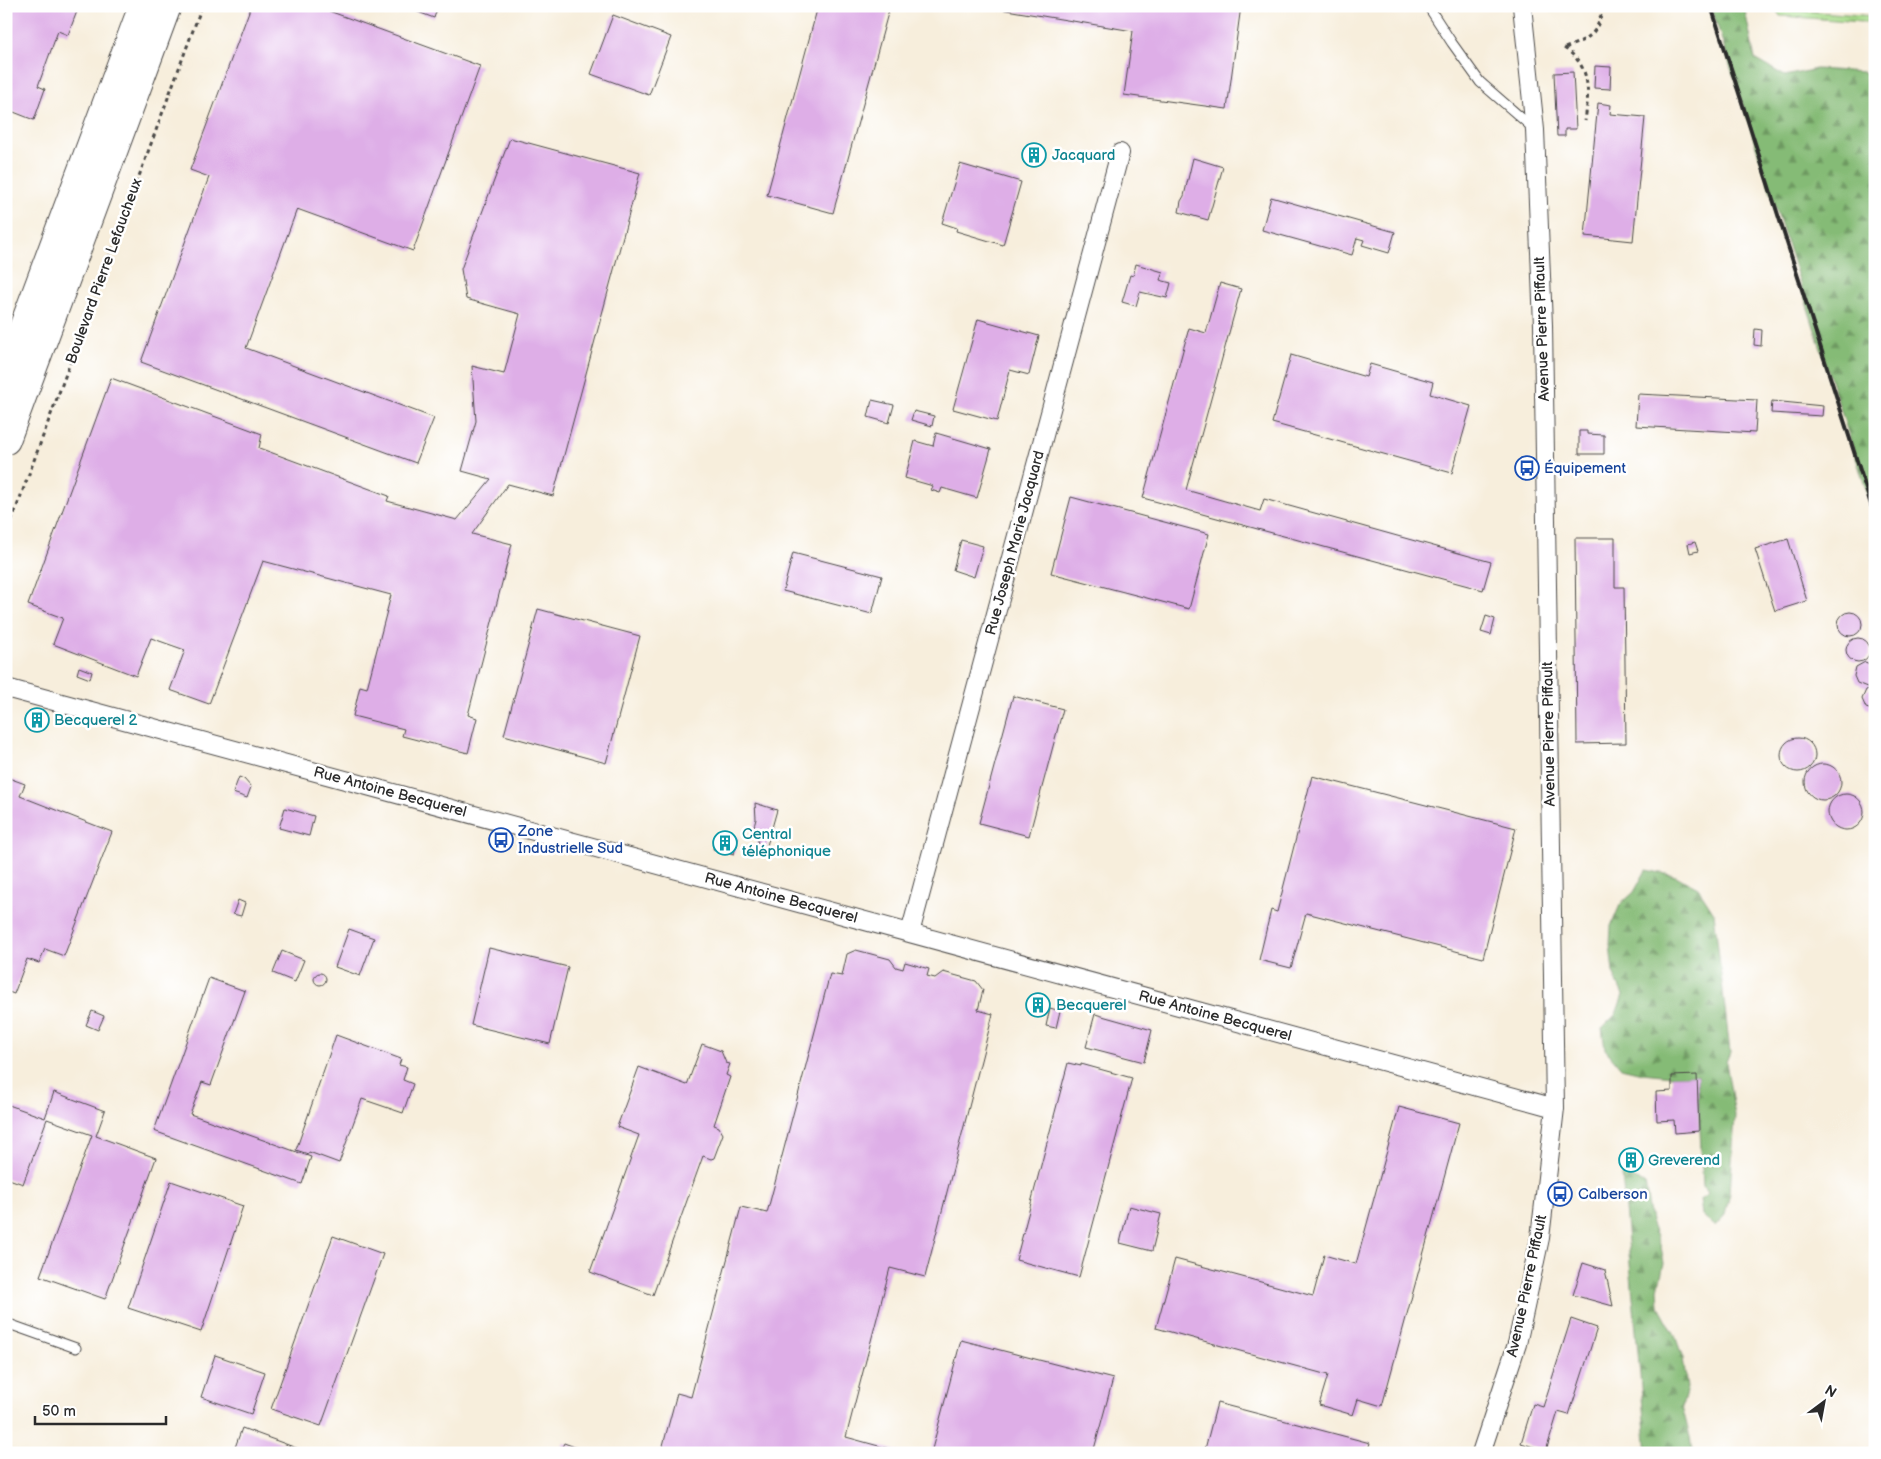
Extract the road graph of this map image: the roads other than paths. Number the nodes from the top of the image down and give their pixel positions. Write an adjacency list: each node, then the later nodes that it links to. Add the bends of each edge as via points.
1 (143, 6): 7 (main road)
2 (167, 6): 8 (main road)
3 (1428, 6): 5 (lane, via 1480,82)
4 (1522, 6): 5 (street, Avenue Pierre Piffault)
5 (1535, 130): 11 (street, Avenue Pierre Piffault, via 1543,334)
6 (1120, 152): 10 (street, Rue Joseph Marie Jacquard)
7 (6, 374)
8 (6, 440)
9 (6, 688): 10 (street, Rue Antoine Becquerel)
10 (910, 933): 11 (street, Rue Antoine Becquerel)
11 (1555, 1108): 14 (street, Avenue Pierre Piffault, via 1540,1238 1517,1344)
12 (6, 1323): 13 (lane)
13 (76, 1348)
14 (1481, 1453)

